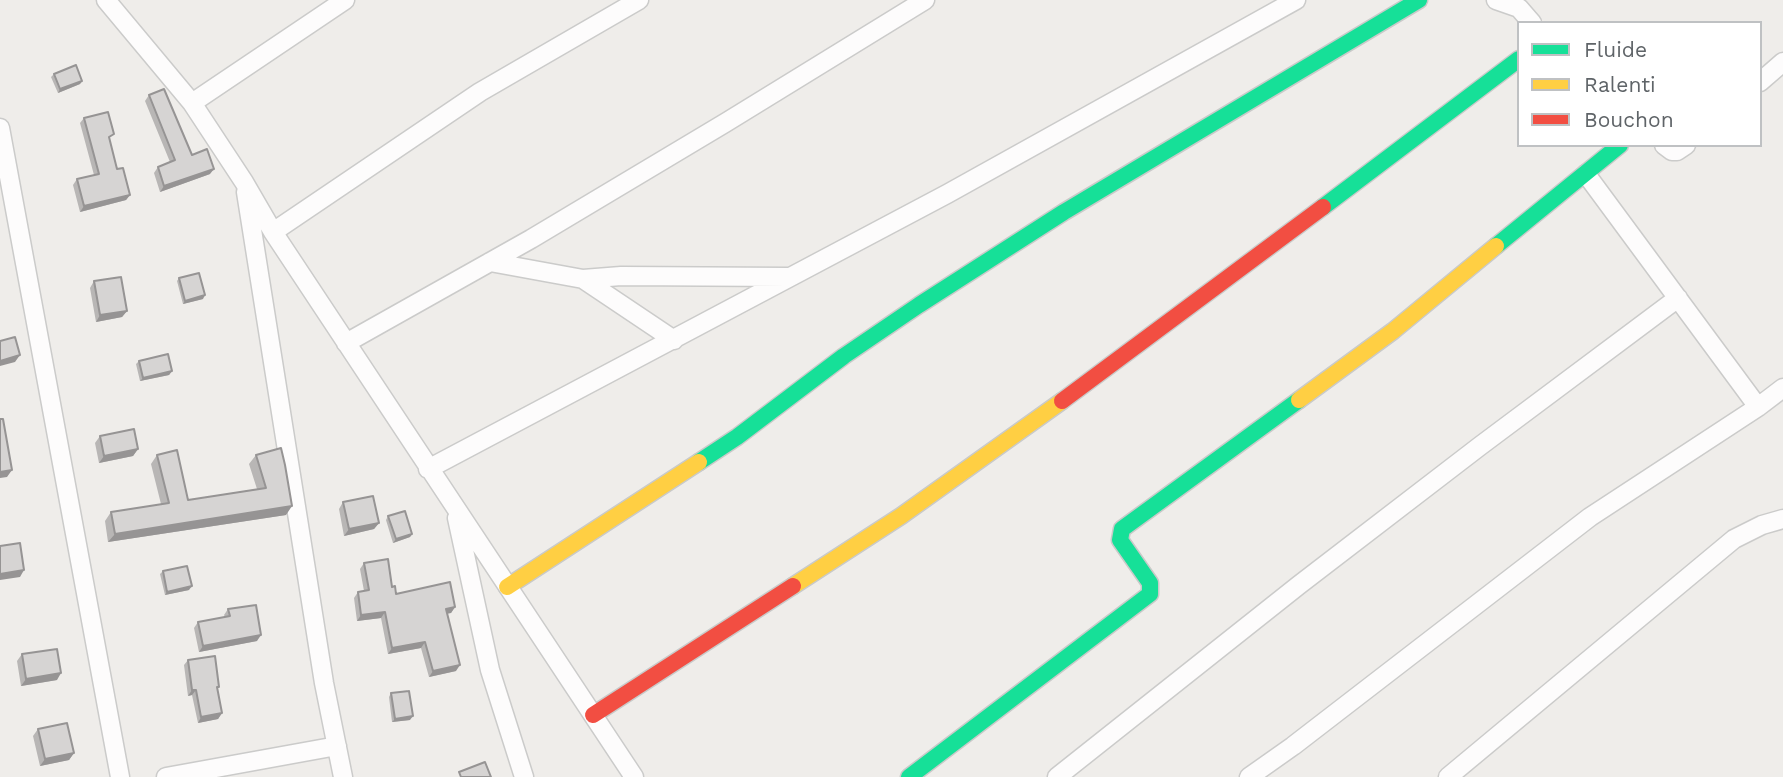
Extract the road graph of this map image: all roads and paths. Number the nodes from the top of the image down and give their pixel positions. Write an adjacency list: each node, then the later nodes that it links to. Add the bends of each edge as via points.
1 (106, 0): 12 (street)
2 (345, 0): 12 (street)
3 (639, 0): 19 (street, via 480,92)
4 (925, 0): 20 (street)
5 (1296, 0): 21 (street)
6 (1419, 0): 31 (street, via 964,276 844,356 737,437)
7 (1496, 0): 8 (street, via 1519,8)
8 (1530, 21)
9 (1517, 61): 32 (street, via 1105,371 913,508)
10 (1783, 62): 11 (street)
11 (1762, 80)
12 (192, 103): 18 (street)
13 (0, 128): 34 (street)
14 (1618, 147): 17 (street)
15 (1667, 147): 16 (street, via 1672,151)
16 (1683, 147)
17 (1586, 174): 23 (street); 39 (street, via 1393,331 1122,529 1120,540 1150,583 1150,594)
18 (244, 182): 19 (street); 33 (street)
19 (273, 232): 25 (street)
20 (490, 262): 22 (street); 25 (street)
21 (791, 277): 22 (street); 24 (street)
22 (583, 279): 24 (street)
23 (1678, 298): 27 (street); 40 (street, via 1299,585)
24 (674, 340): 28 (street)
25 (346, 343): 28 (street)
26 (1783, 388): 27 (street)
27 (1758, 407): 41 (street, via 1590,517)
28 (429, 469): 29 (street)
29 (454, 508): 31 (street); 37 (street, via 490,670)
30 (1783, 519): 42 (street, via 1734,539)
31 (507, 587): 32 (street)
32 (593, 715): 38 (street)
33 (337, 746): 35 (street); 36 (street)
34 (120, 777)
35 (166, 777)
36 (343, 777)
37 (524, 777)
38 (634, 777)
39 (909, 777)
40 (1057, 777)
41 (1249, 777)
42 (1448, 777)

